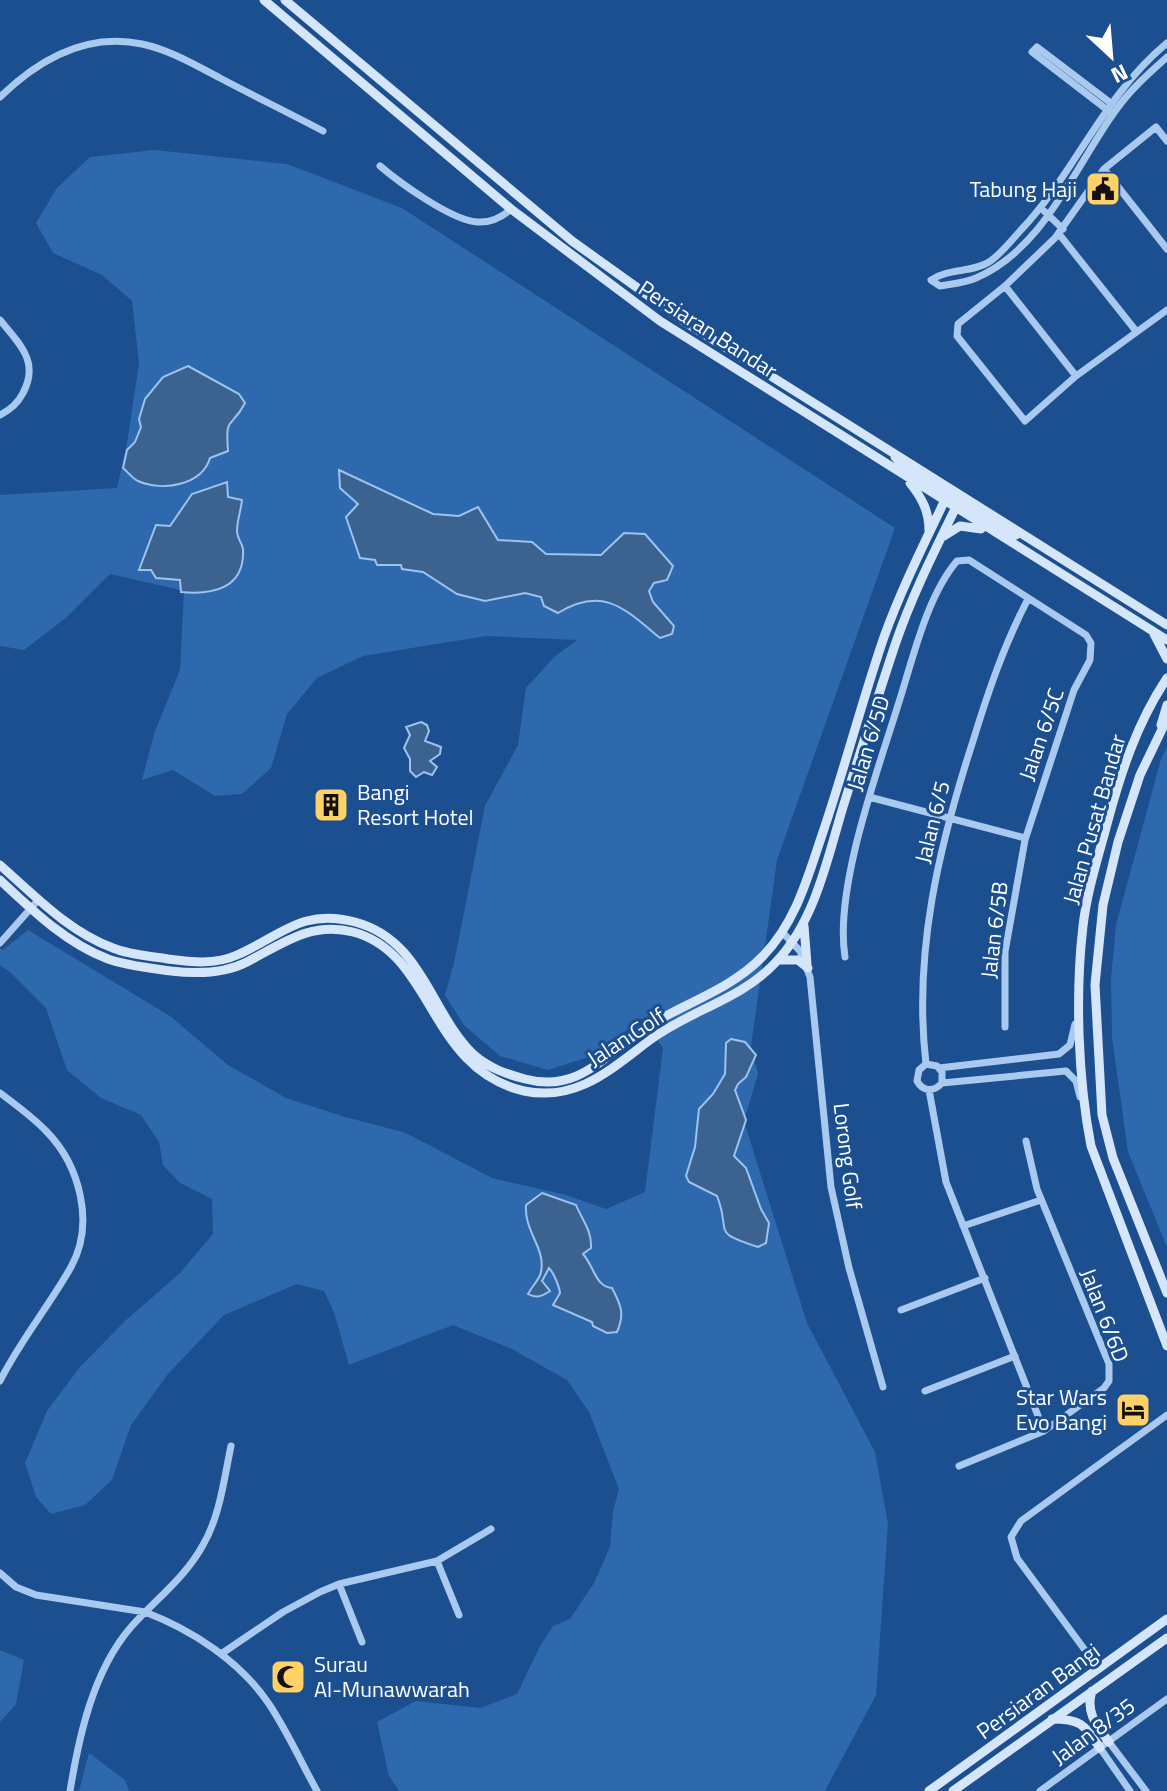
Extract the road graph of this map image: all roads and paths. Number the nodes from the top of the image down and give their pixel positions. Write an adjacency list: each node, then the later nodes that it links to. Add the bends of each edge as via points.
1 (264, 0): 12 (main road, Persiaran Bandar)
2 (285, 0): 24 (main road, Persiaran Bandar, via 572,241 688,324)
3 (1167, 43): 6 (street, via 1129,78)
4 (1167, 57): 6 (street)
5 (0, 97): 7 (street, via 54,54 120,41 173,54)
6 (1112, 109): 6 (street, via 1037,47 1032,52); 11 (street); 13 (street)
7 (323, 131)
8 (1167, 141): 10 (street, via 1156,127)
9 (380, 166): 12 (street, via 405,187 471,221 495,220)
10 (1104, 169): 16 (street); 17 (street)
11 (1040, 208): 13 (street); 14 (street)
12 (511, 209): 25 (main road, Persiaran Bandar, via 660,321)
13 (1048, 215): 15 (street); 16 (street)
14 (1034, 217): 15 (street); 15 (street, via 990,262 931,280 940,286 974,279)
15 (1040, 224): 16 (street)
16 (1059, 234): 18 (street); 21 (street)
17 (1167, 249)
18 (1005, 286): 22 (street); 22 (street, via 958,324 957,336 1025,421)
19 (1167, 310): 21 (street)
20 (0, 320): 23 (street, via 24,350 31,376 18,401)
21 (1136, 331): 22 (street)
22 (1076, 376)
23 (0, 415)
24 (884, 446): 26 (main road); 30 (main road, Persiaran Bandar)
25 (905, 477): 26 (main road, Persiaran Bandar); 28 (main road, via 927,511)
26 (951, 504): 27 (main road, Persiaran Bandar); 28 (main road, Jalan Golf); 29 (main road, Jalan Golf); 30 (main road)
27 (992, 532): 29 (main road, via 960,526); 33 (main road, Persiaran Bandar)
28 (929, 534): 34 (main road, Jalan Golf)
29 (939, 541): 36 (main road, Jalan Golf)
30 (1037, 543): 32 (main road, Persiaran Bandar)
31 (1028, 599): 42 (street, Jalan 6/5D, via 969,560 957,561 924,626); 43 (street, Jalan 6/5, via 998,661); 44 (street, Jalan 6/5C, via 1091,643 1090,660 1074,690)
32 (1167, 624)
33 (1152, 632): 35 (main road, Persiaran Bandar); 37 (main road)
34 (884, 639): 36 (main road); 50 (main road, Jalan Golf, via 804,889)
35 (1167, 640)
36 (896, 642): 49 (main road, Jalan Golf)
37 (1167, 659)
38 (1166, 677): 58 (main road, Jalan Pusat Bandar, via 1129,750 1113,802 1086,910)
39 (1167, 705): 41 (main road)
40 (1167, 719): 41 (main road, Jalan Pusat Bandar)
41 (1157, 736): 70 (main road, Jalan Pusat Bandar, via 1115,855 1103,905 1095,985 1102,1115 1113,1158)
42 (869, 797): 43 (street); 55 (street, Jalan 6/5D, via 846,902)
43 (948, 819): 44 (street); 60 (street, Jalan 6/5, via 924,948)
44 (1025, 838): 59 (street, Jalan 6/5B, via 1005,952)
45 (0, 865): 47 (main road, Jalan Golf)
46 (0, 880): 48 (main road, Jalan Golf)
47 (39, 899): 48 (street); 51 (main road, Jalan Golf)
48 (31, 909): 53 (street); 54 (main road, Jalan Golf)
49 (804, 922): 52 (main road, Jalan Golf); 57 (main road)
50 (783, 933): 51 (main road, Jalan Golf, via 749,969 652,1024 597,1067 547,1082 483,1062 464,1042 410,957 393,941 357,923 301,923 238,955 209,961 129,953); 52 (street, Lorong Golf)
51 (99, 942): 54 (main road)
52 (794, 942): 56 (main road, Jalan Golf); 57 (street, Lorong Golf)
53 (0, 943)
54 (93, 952): 56 (main road, Jalan Golf, via 134,966 211,972 247,962 299,934 324,929 354,932 379,944 403,966 452,1042 483,1074 527,1092 572,1088 600,1078 654,1037 751,984)
55 (845, 957)
56 (778, 960): 57 (main road, via 798,960)
57 (807, 966): 75 (street, Lorong Golf, via 831,1187)
58 (1078, 985): 61 (street, via 1073,1039 1066,1050); 65 (main road, Jalan Pusat Bandar)
59 (1005, 1027)
60 (926, 1064): 61 (street); 63 (street, via 917,1077)
61 (939, 1068): 62 (street)
62 (942, 1083): 63 (street); 65 (street, via 1066,1071 1076,1081)
63 (929, 1090): 68 (street, via 946,1182)
64 (0, 1093): 74 (street, via 38,1124 71,1166 79,1187 82,1234 73,1264)
65 (1085, 1115): 72 (main road, Jalan Pusat Bandar, via 1100,1175)
66 (1026, 1141): 67 (street, Jalan 6/6D)
67 (1041, 1200): 68 (street); 78 (street, Jalan 6/6D, via 1110,1372 1104,1388)
68 (963, 1226): 69 (street)
69 (985, 1278): 71 (street); 73 (street)
70 (1167, 1293)
71 (901, 1310)
72 (1167, 1346)
73 (1015, 1356): 76 (street); 78 (street)
74 (0, 1381)
75 (883, 1387)
76 (925, 1391)
77 (1167, 1415): 91 (street, via 1021,1521 1011,1537 1017,1558)
78 (1044, 1431): 80 (street, Jalan 6/6D)
79 (231, 1446): 85 (street, via 203,1546)
80 (959, 1466)
81 (491, 1529): 82 (street)
82 (437, 1561): 84 (street); 86 (street)
83 (0, 1573): 85 (street, via 36,1595)
84 (339, 1584): 89 (street); 90 (street, via 283,1612)
85 (145, 1612): 90 (street); 96 (street, via 104,1668)
86 (459, 1615)
87 (1167, 1619): 91 (main road, Persiaran Bangi)
88 (1167, 1638): 92 (main road, Persiaran Bangi)
89 (362, 1642)
90 (221, 1654): 97 (street, via 268,1702)
91 (1099, 1669): 98 (main road, Persiaran Bangi)
92 (1092, 1691): 94 (main road, Persiaran Bangi); 95 (main road, via 1092,1718)
93 (1167, 1699): 95 (street, Jalan 8/35)
94 (1052, 1719): 95 (main road, via 1081,1723); 99 (main road, Persiaran Bangi)
95 (1104, 1745): 100 (street, Jalan 8/35); 101 (street); 102 (street)
96 (70, 1791)
97 (317, 1791)
98 (929, 1791)
99 (953, 1791)
100 (1040, 1791)
101 (1130, 1791)
102 (1146, 1791)

